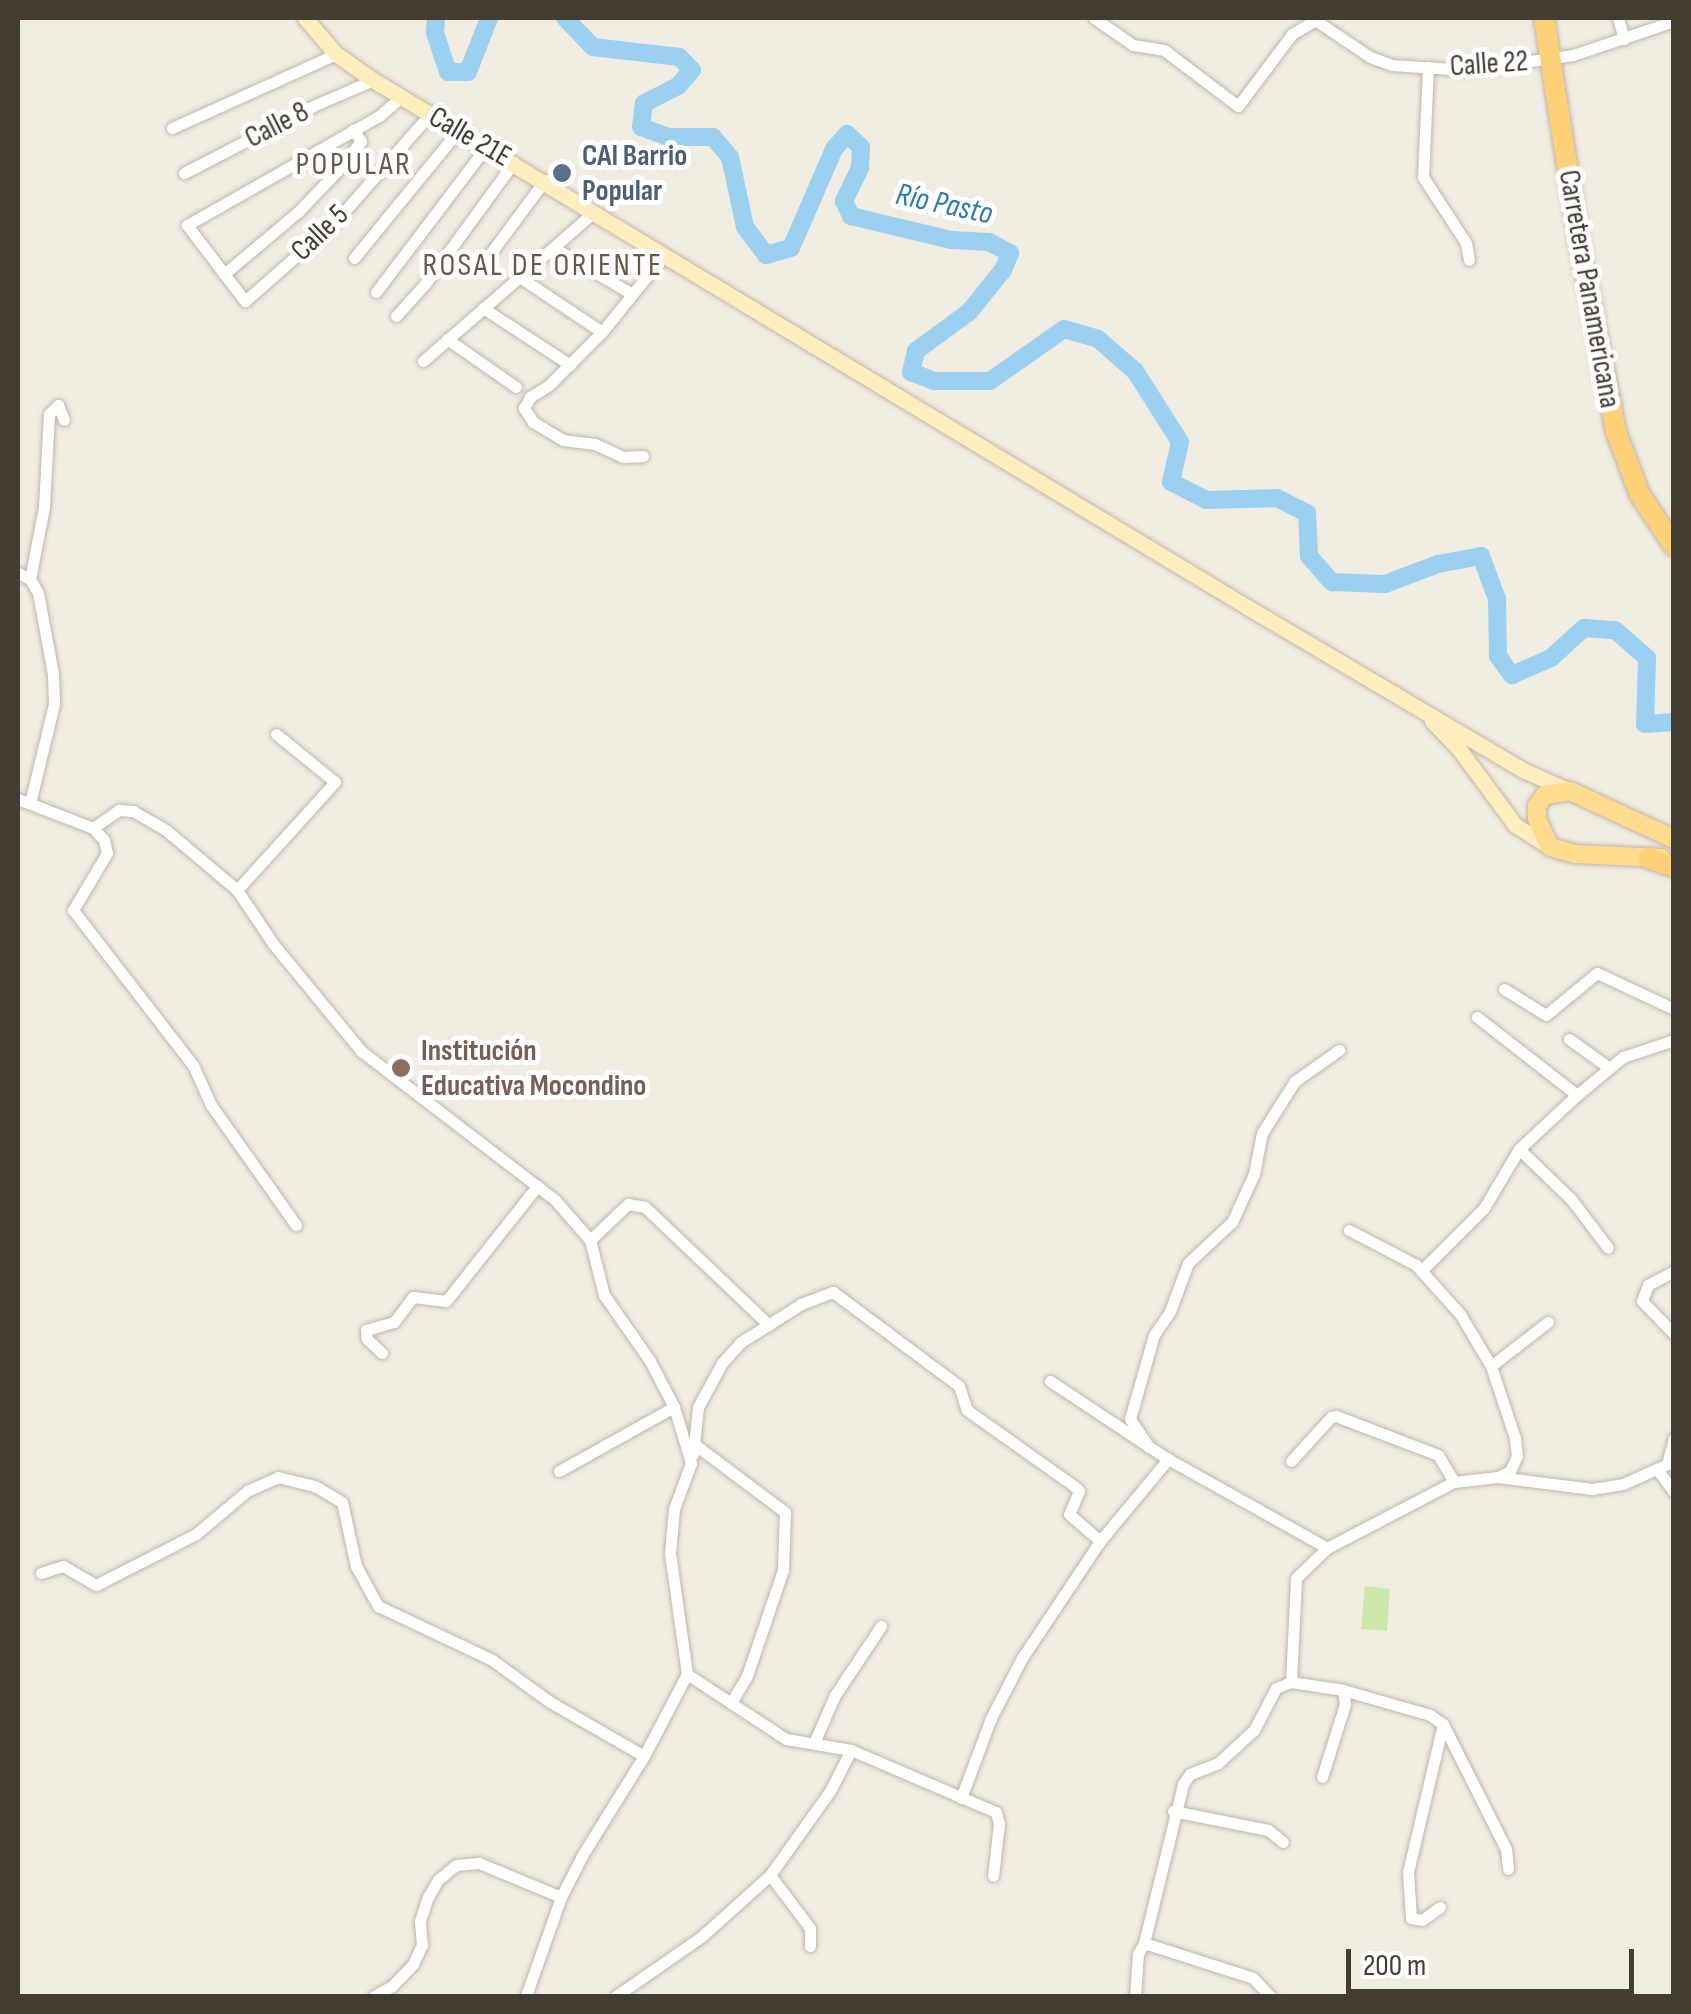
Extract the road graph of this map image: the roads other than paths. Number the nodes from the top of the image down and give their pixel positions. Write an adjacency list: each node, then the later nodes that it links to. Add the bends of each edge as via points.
1 (305, 18): 8 (main road, Calle 21E)
2 (1094, 18): 5 (street, via 1133,45 1164,50 1238,106 1292,34)
3 (1544, 18): 9 (highway, Carretera Panamericana)
4 (1618, 18): 7 (street)
5 (1314, 19): 10 (street, Calle 22, via 1370,57)
6 (1674, 20): 7 (street, Calle 22)
7 (1624, 39): 9 (street, Calle 22)
8 (336, 54): 11 (main road, Calle 21E); 14 (street)
9 (1550, 59): 10 (street, Calle 22, via 1466,70); 40 (highway, Carretera Panamericana, via 1616,432 1640,494)
10 (1428, 67): 25 (street, via 1424,177)
11 (373, 80): 12 (main road, Calle 21E); 19 (street, Calle 8)
12 (401, 97): 13 (main road, Calle 21E); 15 (street)
13 (430, 114): 16 (main road, Calle 21E); 27 (street, Calle 5, via 336,220 245,302)
14 (172, 128)
15 (353, 130): 27 (street, via 361,141 337,171); 27 (street, via 187,225)
16 (458, 131): 17 (main road, Calle 21E); 24 (street)
17 (486, 146): 18 (main road, Calle 21E); 29 (street)
18 (514, 162): 20 (main road, Calle 21E); 32 (street)
19 (184, 174)
20 (545, 180): 21 (main road, Calle 21E); 26 (street)
21 (594, 212): 22 (street); 23 (main road, Calle 21E)
22 (554, 248): 28 (street); 30 (street)
23 (664, 254): 30 (street); 42 (main road, Calle 21E)
24 (354, 258)
25 (1470, 260)
26 (484, 262)
27 (224, 274)
28 (521, 278): 31 (street); 33 (street)
29 (376, 292)
30 (632, 294): 33 (street)
31 (483, 308): 34 (street); 36 (street)
32 (396, 316)
33 (602, 332): 36 (street)
34 (446, 340): 35 (street); 37 (street)
35 (423, 361)
36 (570, 365): 39 (street, via 530,396 528,417 564,440)
37 (516, 387)
38 (64, 420): 41 (street, via 58,405 49,414 44,507)
39 (643, 456)
40 (1674, 546)
41 (24, 576): 45 (street, via 38,593 54,704)
42 (1416, 704): 44 (main road); 48 (main road, via 1460,749 1515,825)
43 (276, 734): 52 (street, via 335,782)
44 (1570, 791): 47 (main road); 48 (main road, via 1545,795 1538,806)
45 (24, 801): 46 (street)
46 (93, 828): 52 (street, via 119,810 133,811); 63 (street, via 107,853 73,910 194,1064 211,1105)
47 (1674, 838)
48 (1550, 847): 49 (main road)
49 (1648, 858): 50 (main road); 51 (highway)
50 (1674, 859)
51 (1674, 867)
52 (237, 890): 62 (street, via 274,946 361,1050)
53 (1504, 989): 54 (street, via 1546,1015 1597,973)
54 (1674, 1009)
55 (1477, 1017): 60 (street)
56 (1569, 1039): 59 (street)
57 (1674, 1040): 59 (street)
58 (1339, 1050): 78 (street, via 1295,1082 1262,1132 1254,1174 1232,1222 1188,1263 1154,1336 1130,1420)
59 (1608, 1067): 60 (street)
60 (1577, 1095): 61 (street)
61 (1520, 1150): 66 (street, via 1571,1199); 67 (street, via 1484,1208)
62 (537, 1186): 65 (street); 72 (street, via 446,1301 413,1298 394,1322 366,1330)
63 (296, 1224)
64 (1349, 1230): 67 (street)
65 (590, 1240): 70 (street, via 628,1204 645,1207); 75 (street, via 604,1295)
66 (1608, 1248)
67 (1422, 1270): 73 (street, via 1460,1314)
68 (1674, 1271): 71 (street, via 1648,1285 1642,1301)
69 (1548, 1322): 73 (street)
70 (768, 1324): 77 (street, via 722,1363 698,1407); 87 (street, via 833,1292 845,1299 959,1386 967,1410 1074,1486 1079,1491 1069,1514)
71 (1674, 1334)
72 (382, 1353)
73 (1491, 1366): 84 (street, via 1517,1456)
74 (1050, 1381): 78 (street)
75 (674, 1407): 81 (street); 83 (street)
76 (1674, 1438): 82 (street)
77 (694, 1444): 81 (street); 94 (street, via 785,1512 783,1570)
78 (1149, 1447): 79 (street)
79 (1168, 1459): 87 (street); 88 (street)
80 (1291, 1461): 85 (street, via 1336,1416 1438,1455)
81 (691, 1463): 91 (street, via 674,1508 670,1553)
82 (1666, 1466): 84 (street, via 1592,1489); 86 (street)
83 (558, 1471)
84 (1498, 1477): 85 (street)
85 (1454, 1482): 88 (street)
86 (1674, 1492)
87 (1100, 1542): 100 (street, via 1004,1690)
88 (1327, 1548): 92 (street, via 1296,1578)
89 (41, 1573): 98 (street, via 63,1566 96,1585 196,1534 247,1491 278,1478 315,1486 342,1502 356,1566 378,1606 492,1660)
90 (881, 1626): 96 (street)
91 (687, 1674): 94 (street); 98 (street)
92 (1290, 1682): 93 (street); 101 (street, via 1276,1688 1254,1730 1218,1762 1190,1774)
93 (1342, 1690): 95 (street); 99 (street, via 1345,1704)
94 (732, 1703): 96 (street, via 786,1738)
95 (1443, 1724): 103 (street, via 1506,1849); 107 (street, via 1408,1872 1411,1918 1422,1920)
96 (814, 1742): 97 (street)
97 (851, 1750): 100 (street); 104 (street)
98 (644, 1756): 106 (street)
99 (1322, 1778)
100 (961, 1798): 105 (street, via 996,1812)
101 (1173, 1811): 102 (street, via 1268,1830); 108 (street, via 1170,1848)
102 (1284, 1842)
103 (1508, 1869)
104 (770, 1875): 109 (street, via 810,1928); 113 (street, via 700,1937)
105 (993, 1876)
106 (561, 1897): 110 (street); 111 (street, via 478,1863 456,1865 428,1897 413,1964)
107 (1440, 1907)
108 (1144, 1943): 114 (street); 115 (street, via 1253,1978)
109 (810, 1946)
110 (528, 1992): 112 (street)
111 (374, 1996)
112 (543, 1996)
113 (616, 1996)
114 (1134, 1996)
115 (1270, 1996)

